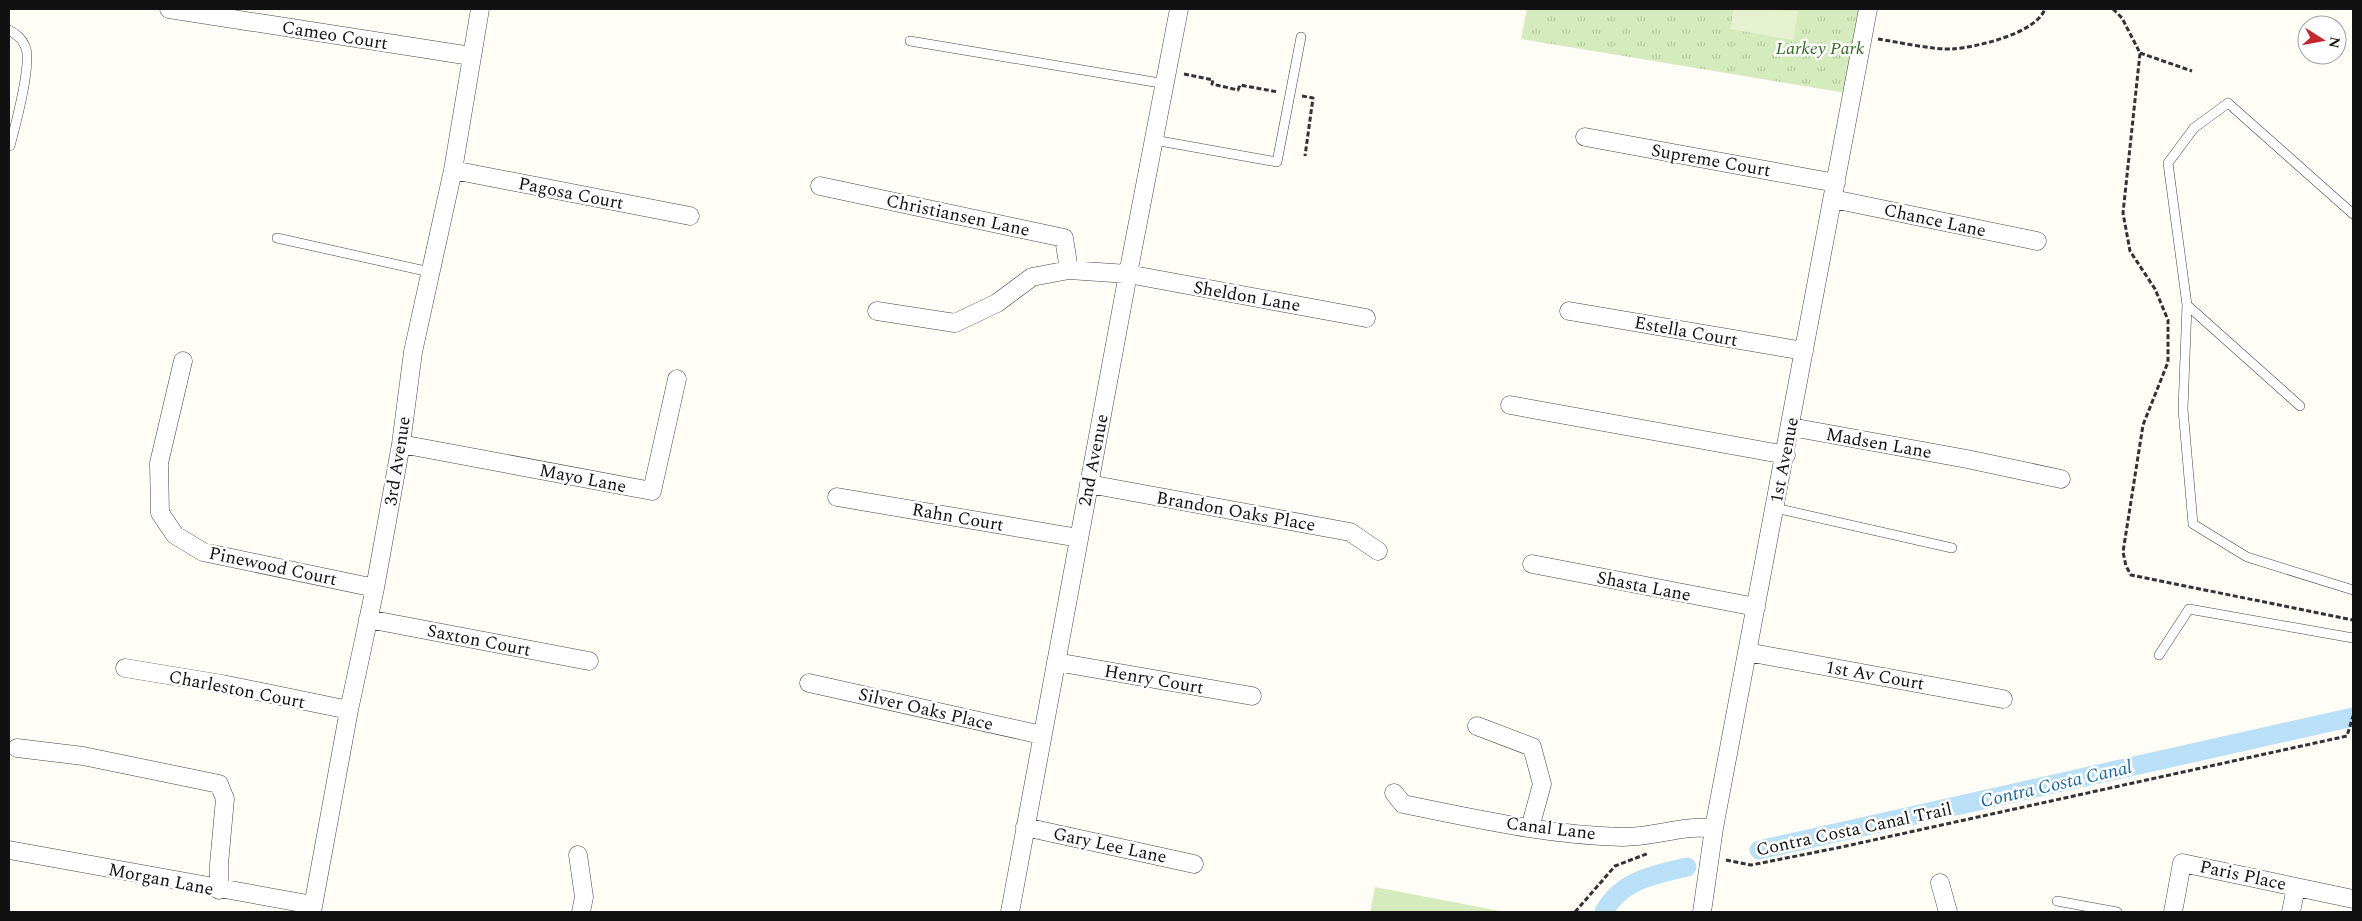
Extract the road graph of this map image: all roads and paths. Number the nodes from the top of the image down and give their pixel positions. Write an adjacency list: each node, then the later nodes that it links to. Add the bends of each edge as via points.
1 (169, 9): 12 (street, Cameo Court)
2 (480, 9): 12 (street, 3rd Avenue)
3 (1179, 9): 15 (street, 2nd Avenue)
4 (1868, 9): 9 (street, 1st Avenue)
5 (2045, 9): 9 (path, via 2023,31 1950,49)
6 (2113, 9): 11 (path, via 2122,18)
7 (9, 30): 19 (lane, via 18,35 27,48 24,89)
8 (1301, 37): 16 (lane)
9 (1863, 37): 23 (street, 1st Avenue)
10 (910, 41): 15 (lane)
11 (2140, 53): 13 (path); 55 (path, via 2123,213 2130,251 2155,289 2168,320 2168,362 2143,425 2123,552 2126,566 2131,575)
12 (471, 56): 21 (street, 3rd Avenue)
13 (2192, 71)
14 (1184, 74): 16 (path, via 1238,90 1240,85)
15 (1166, 84): 18 (street, 2nd Avenue)
16 (1290, 94): 18 (lane, via 1277,162); 20 (path, via 1313,98)
17 (1585, 137): 23 (street, Supreme Court)
18 (1154, 140): 30 (street, 2nd Avenue)
19 (10, 146)
20 (1305, 156)
21 (453, 170): 25 (street, Pagosa Court); 29 (street, 3rd Avenue)
22 (820, 186): 28 (street, Christiansen Lane, via 1064,238)
23 (1835, 191): 27 (street, Chance Lane); 35 (street, 1st Avenue)
24 (2353, 214): 31 (lane, via 2228,103 2194,128 2168,163)
25 (690, 216)
26 (277, 238): 29 (lane)
27 (2037, 241)
28 (1069, 270): 30 (street, Sheldon Lane); 32 (street, Sheldon Lane, via 1032,277 997,303 955,323)
29 (430, 272): 41 (street, 3rd Avenue, via 413,352)
30 (1128, 274): 34 (street, Sheldon Lane); 44 (street, 2nd Avenue)
31 (2187, 305): 39 (lane); 52 (lane, via 2183,409 2193,524 2247,557)
32 (877, 311)
33 (1568, 311): 35 (street, Estella Court)
34 (1366, 318)
35 (1804, 351): 40 (street, 1st Avenue)
36 (183, 361): 51 (street, Pinewood Court, via 160,463 160,513 175,535 203,552)
37 (677, 379): 41 (street, Mayo Lane, via 652,491)
38 (1510, 405): 42 (street)
39 (2300, 406)
40 (1791, 427): 42 (street, 1st Avenue); 43 (street, Madsen Lane)
41 (401, 444): 51 (street, 3rd Avenue)
42 (1786, 455): 46 (street, 1st Avenue)
43 (2061, 479)
44 (1089, 484): 47 (street, 2nd Avenue); 49 (street, Brandon Oaks Place, via 1350,532)
45 (837, 496): 47 (street, Rahn Court)
46 (1775, 508): 48 (lane); 53 (street, 1st Avenue)
47 (1079, 538): 60 (street, 2nd Avenue)
48 (1952, 548)
49 (1378, 551)
50 (1532, 564): 53 (street, Shasta Lane)
51 (375, 588): 54 (street, 3rd Avenue)
52 (2353, 590)
53 (1756, 607): 57 (street, 1st Avenue)
54 (368, 619): 59 (street, Saxton Court); 65 (street, 3rd Avenue)
55 (2353, 620)
56 (2353, 638): 58 (lane, via 2189,608)
57 (1747, 652): 64 (street, 1st Av Court); 73 (street, 1st Avenue)
58 (2158, 655)
59 (589, 661)
60 (1056, 662): 63 (street, Henry Court); 68 (street, 2nd Avenue)
61 (124, 668): 65 (street, Charleston Court)
62 (808, 683): 68 (street, Silver Oaks Place)
63 (1252, 696)
64 (2003, 699)
65 (349, 710): 84 (street, 3rd Avenue)
66 (2353, 716): 76 (path, Contra Costa Canal Trail, via 2347,736 1799,856 1751,865 1732,863)
67 (1477, 726): 72 (street, via 1532,747 1542,784)
68 (1042, 735): 71 (street, 2nd Avenue)
69 (17, 748): 81 (street, via 82,756 219,784 225,800)
70 (1394, 794): 72 (street, Canal Lane, via 1403,804)
71 (1025, 827): 78 (street, Gary Lee Lane); 86 (street, 2nd Avenue)
72 (1530, 828): 73 (street, Canal Lane, via 1624,837 1697,826)
73 (1714, 828): 76 (street, 1st Avenue)
74 (9, 850): 81 (street, Morgan Lane)
75 (1656, 851): 87 (path, via 1616,866)
76 (1711, 854): 88 (street, 1st Avenue)
77 (578, 855): 85 (street, via 584,897)
78 (1194, 864)
79 (1940, 883): 89 (street)
80 (2296, 887): 82 (street, Paris Place); 91 (street, Paris Place, via 2182,863); 92 (street)
81 (219, 890): 84 (street, Morgan Lane)
82 (2353, 899)
83 (2057, 901): 90 (lane)
84 (313, 909)
85 (582, 912)
86 (1010, 912)
87 (1575, 912)
88 (1702, 912)
89 (1948, 912)
90 (2117, 912)
91 (2173, 912)
92 (2291, 912)

